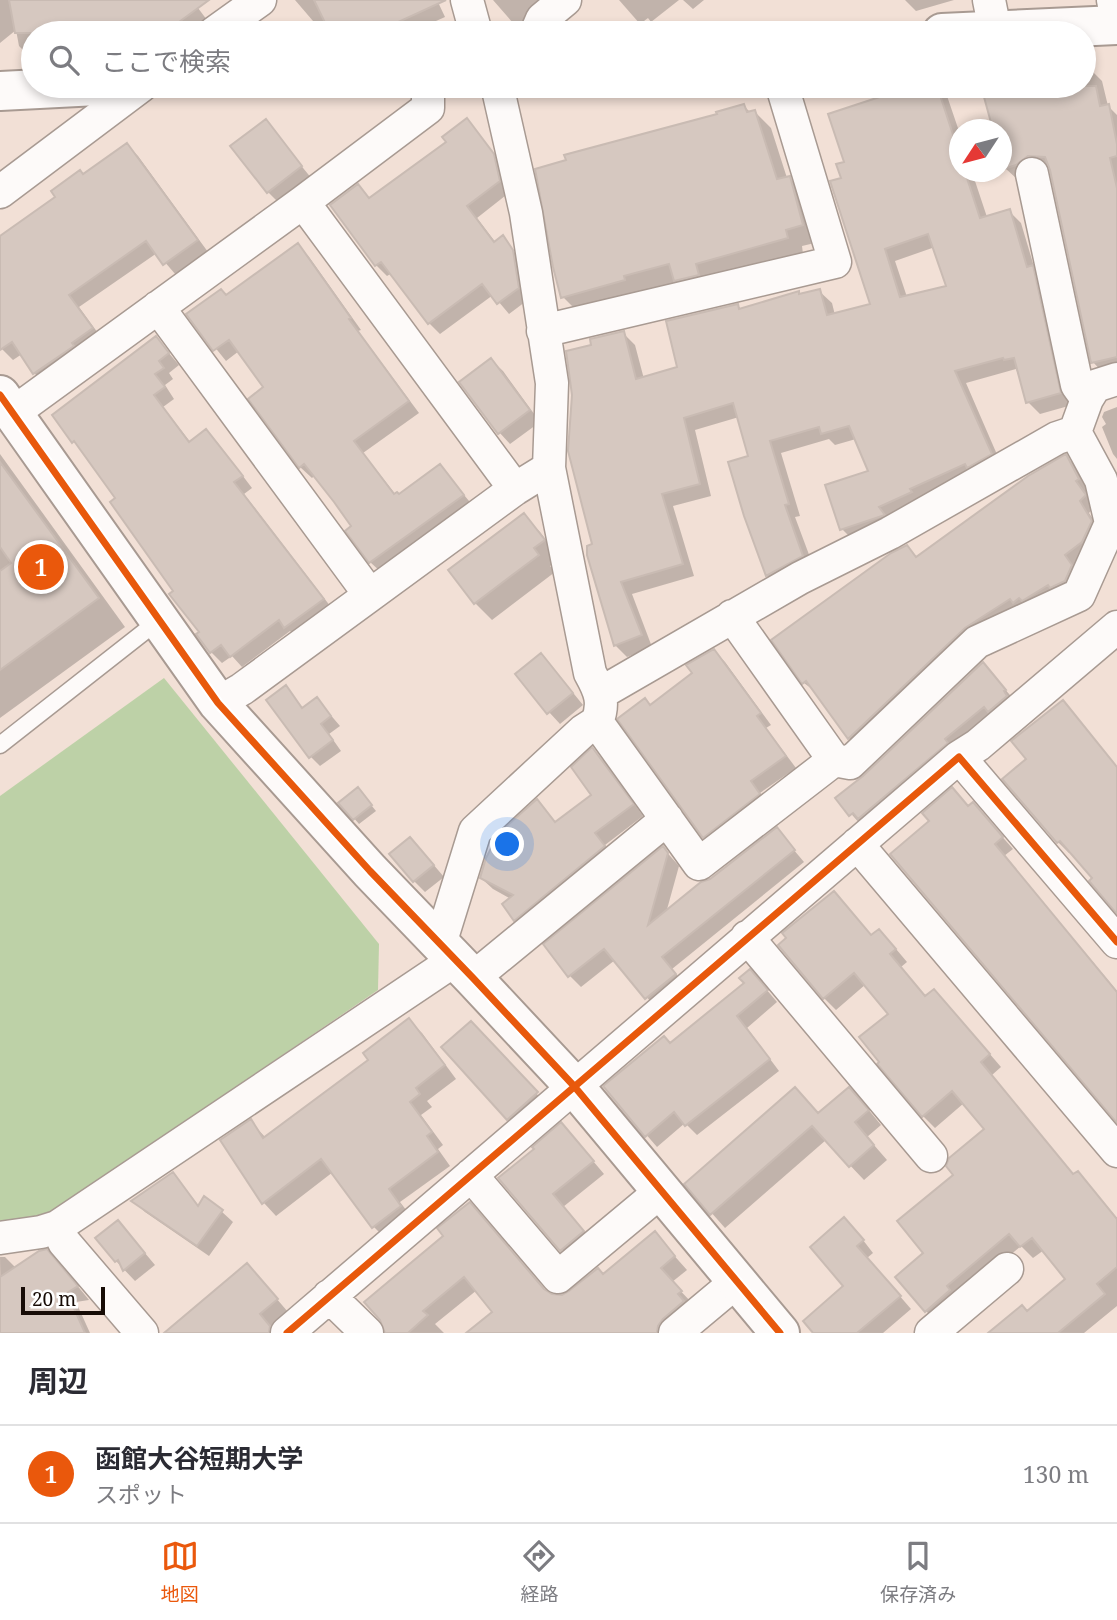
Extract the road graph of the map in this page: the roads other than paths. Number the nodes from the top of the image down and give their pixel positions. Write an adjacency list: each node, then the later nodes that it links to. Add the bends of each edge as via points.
1 (260, 0): 6 (street)
2 (467, 0): 7 (street)
3 (565, 0): 8 (street)
4 (1113, 0): 12 (street)
5 (992, 15): 9 (street); 10 (street)
6 (231, 21)
7 (473, 21)
8 (541, 21)
9 (975, 21)
10 (1086, 21)
11 (1096, 22): 12 (street)
12 (1117, 23)
13 (21, 90): 14 (street)
14 (0, 91)
15 (125, 98): 20 (street)
16 (428, 98): 21 (street, via 428,108)
17 (500, 98): 23 (street, via 526,213)
18 (786, 98): 23 (street, via 835,262)
19 (1032, 174): 25 (street, via 1077,385)
20 (0, 192)
21 (303, 202): 22 (street); 29 (street)
22 (158, 307): 26 (street); 30 (street)
23 (543, 331): 28 (street, via 552,383)
24 (1117, 379): 25 (street, via 1095,386)
25 (1087, 399): 27 (street)
26 (6, 404): 32 (street)
27 (1074, 432): 31 (street); 38 (street, via 1101,480 1111,523 1079,595 977,642 850,763)
28 (549, 468): 29 (street); 35 (street)
29 (515, 489): 30 (street)
30 (370, 595): 34 (street)
31 (732, 616): 35 (street); 38 (street)
32 (158, 621): 34 (street); 36 (lane)
33 (1117, 626): 37 (street)
34 (218, 703): 43 (street)
35 (599, 707): 39 (street); 43 (street, via 583,731 475,831)
36 (0, 745)
37 (960, 757): 40 (street); 42 (street)
38 (834, 760): 39 (street, via 699,864)
39 (667, 819): 43 (street)
40 (858, 844): 41 (street); 45 (street)
41 (747, 937): 44 (street); 46 (street)
42 (1117, 942)
43 (456, 961): 44 (street); 49 (street)
44 (574, 1086): 47 (street); 48 (street)
45 (1117, 1151)
46 (931, 1156)
47 (471, 1175): 48 (street, via 558,1277); 53 (street)
48 (660, 1192): 52 (street)
49 (57, 1227): 50 (street); 54 (street, via 64,1242)
50 (0, 1238)
51 (1007, 1269): 59 (street)
52 (736, 1282): 57 (street); 58 (street)
53 (329, 1296): 55 (street); 56 (street)
54 (142, 1333)
55 (287, 1333)
56 (368, 1333)
57 (675, 1333)
58 (780, 1333)
59 (930, 1333)

